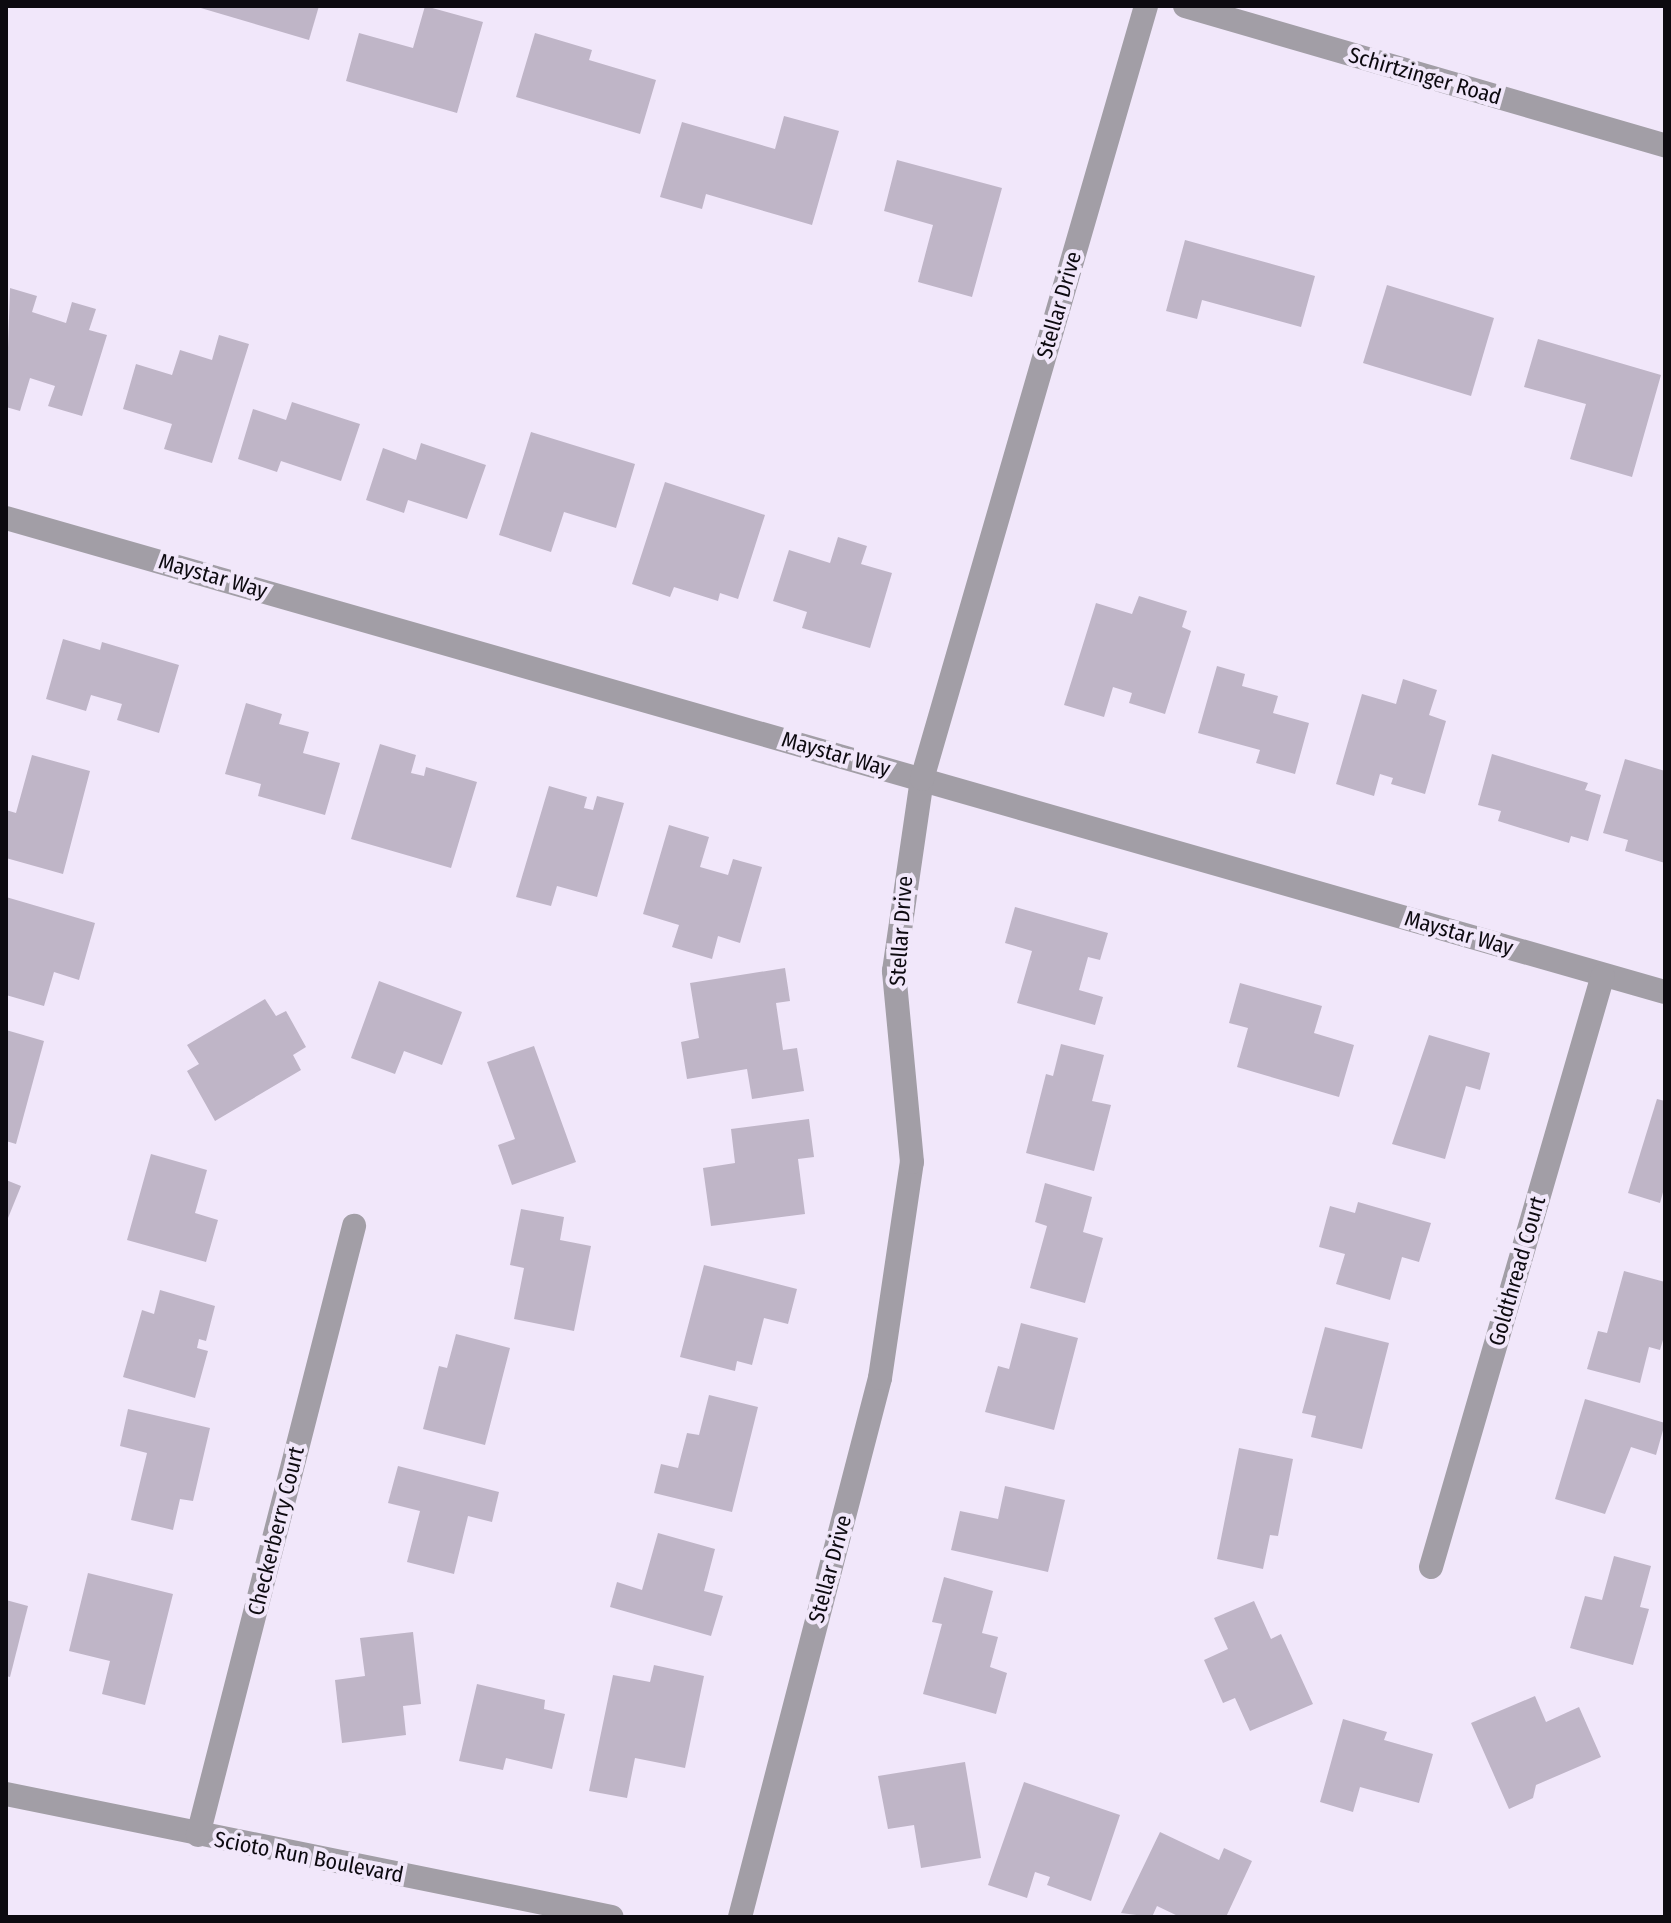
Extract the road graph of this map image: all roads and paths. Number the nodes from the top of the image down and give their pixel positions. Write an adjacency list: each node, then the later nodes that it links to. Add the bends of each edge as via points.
1 (1146, 6): 5 (street, Stellar Drive)
2 (1185, 6): 3 (street, Schirtzinger Road)
3 (1665, 145)
4 (6, 518): 5 (street, Maystar Way)
5 (922, 779): 6 (street, Maystar Way); 13 (street, Stellar Drive, via 894,971 912,1162 880,1378)
6 (1603, 975): 7 (street, Maystar Way); 9 (street, Goldthread Court)
7 (1665, 992)
8 (354, 1226): 11 (street, Checkerberry Court)
9 (1431, 1567)
10 (6, 1794): 11 (street, Scioto Run Boulevard)
11 (198, 1835): 12 (street, Scioto Run Boulevard)
12 (612, 1917)
13 (740, 1917)

